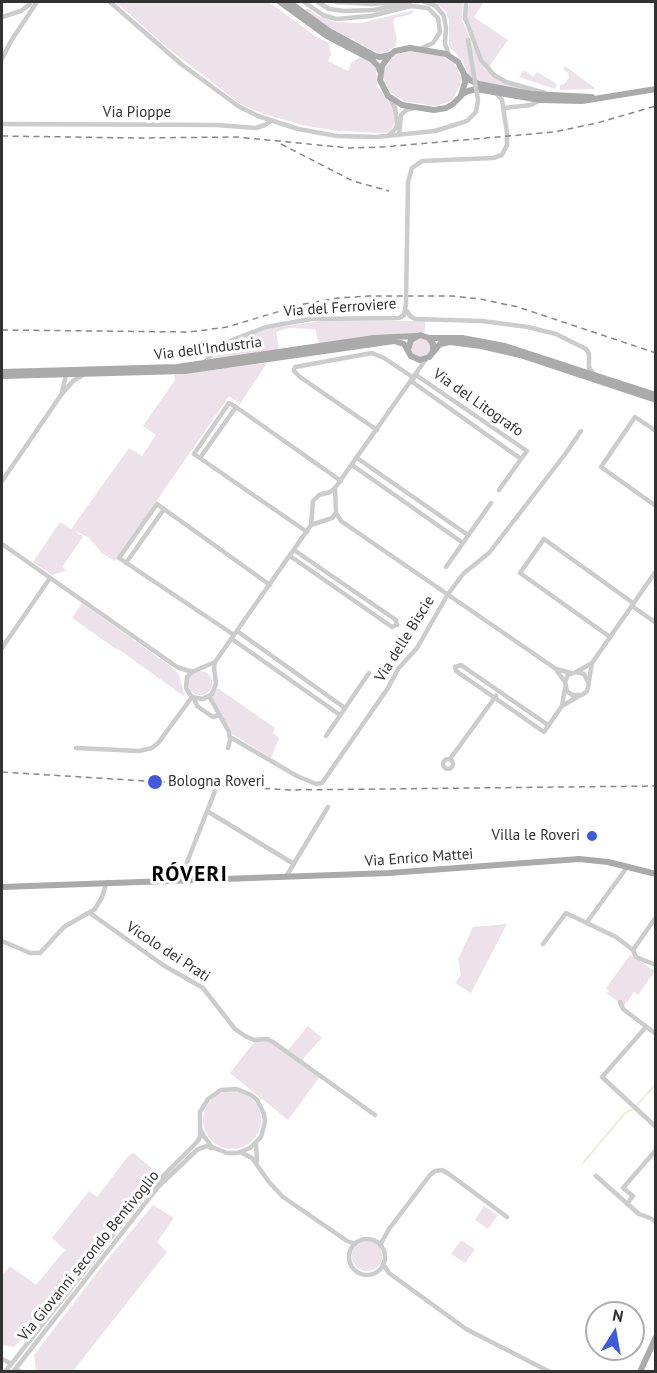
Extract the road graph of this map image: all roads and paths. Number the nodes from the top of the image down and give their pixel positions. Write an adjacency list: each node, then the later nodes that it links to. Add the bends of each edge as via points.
1 (38, 2): 13 (street)
2 (110, 2): 31 (street, via 181,64 238,106)
3 (280, 2): 20 (main road, via 327,36 371,59)
4 (289, 2): 17 (main road, via 329,31 375,56)
5 (304, 2): 16 (street, via 336,19 371,16 411,6 428,8 437,16 440,30 433,43)
6 (318, 2): 9 (street, via 329,9 344,11 374,10)
7 (336, 2): 8 (street)
8 (404, 2)
9 (410, 2)
10 (425, 2): 18 (street, via 436,6 444,16)
11 (466, 2): 15 (street)
12 (31, 3): 13 (street); 14 (street)
13 (28, 15): 19 (street)
14 (2, 17)
15 (465, 17): 26 (street, via 481,60 494,75); 34 (street, bridge, via 478,108 471,119)
16 (420, 49): 17 (main road, via 402,49); 18 (main road)
17 (390, 55): 20 (main road)
18 (449, 55): 21 (main road)
19 (2, 59)
20 (381, 73): 27 (main road, via 382,85)
21 (464, 74): 24 (main road); 26 (main road, via 478,84)
22 (656, 89): 25 (main road)
23 (494, 92): 24 (main road, via 471,89); 28 (main road); 30 (street, via 501,97)
24 (461, 96): 29 (main road, via 446,108)
25 (616, 96): 26 (main road); 28 (main road, via 582,101)
26 (559, 97)
27 (390, 98): 29 (main road); 33 (street)
28 (540, 100): 30 (street)
29 (421, 108): 33 (street, via 404,111)
30 (504, 108): 37 (street, bridge, via 507,139 502,155 422,161 412,168 408,182)
31 (271, 121): 32 (street, Via Pioppe, via 256,128); 36 (street, via 326,134)
32 (2, 124)
33 (399, 127): 34 (street); 35 (street); 36 (street)
34 (412, 134): 35 (street)
35 (399, 135): 36 (street)
36 (387, 136)
37 (406, 306): 43 (street, Via del Ferroviere, via 399,318 311,319 266,327 232,340); 48 (street, Via del Ferroviere, via 415,319 482,321 556,334 586,350 589,369)
38 (416, 336): 39 (main road); 40 (main road); 43 (main road, Via dell'Industria, via 374,338)
39 (429, 339): 41 (main road, via 433,348); 48 (main road, via 452,337 494,344)
40 (408, 350): 42 (main road); 46 (main road, Via dell'Industria, via 400,342 387,341 185,371)
41 (429, 357): 42 (main road); 49 (street); 52 (main road, via 447,342 494,348)
42 (414, 358): 49 (street)
43 (204, 364): 44 (main road, Via dell'Industria)
44 (67, 373): 45 (main road, Via dell'Industria); 46 (main road, Via dell'Industria); 47 (main road, Via dell'Industria); 50 (street)
45 (2, 374): 47 (main road, Via dell'Industria)
46 (84, 374): 50 (street)
47 (49, 375): 50 (street, via 60,378)
48 (596, 375): 51 (main road)
49 (415, 376): 54 (street, Via del Litografo); 55 (street, Via del Litografo); 56 (street); 56 (street, via 372,353 295,367 300,377)
50 (66, 386): 63 (street)
51 (656, 395)
52 (656, 400)
53 (236, 407): 59 (street); 59 (street, via 229,403 194,454); 64 (street)
54 (470, 411): 55 (street); 61 (street, Via del Litografo, via 527,451)
55 (465, 419): 61 (street, Via del Litografo)
56 (377, 430): 60 (street)
57 (581, 431): 91 (street, Via delle Biscie, via 489,554 464,573)
58 (656, 431): 70 (street, via 635,417 601,467)
59 (200, 458): 78 (street)
60 (357, 458): 62 (street); 79 (street)
61 (521, 459): 66 (street)
62 (352, 465): 64 (street); 80 (street)
63 (2, 481)
64 (341, 481): 65 (street)
65 (335, 488): 67 (street); 68 (street)
66 (499, 490)
67 (324, 494): 68 (street); 72 (street, via 313,501)
68 (335, 501): 73 (street)
69 (491, 503): 79 (street)
70 (656, 506)
71 (164, 509): 84 (street); 84 (street, via 158,504 119,558); 88 (street)
72 (312, 513): 76 (street); 77 (street)
73 (336, 513): 74 (street); 75 (street)
74 (332, 518): 75 (street); 76 (street)
75 (341, 520): 91 (street)
76 (323, 521): 77 (street)
77 (311, 525): 78 (street)
78 (307, 532): 82 (street)
79 (468, 536): 80 (street)
80 (463, 543): 85 (street)
81 (2, 544): 87 (street)
82 (294, 550): 83 (street); 89 (street)
83 (290, 556): 88 (street); 90 (street)
84 (126, 563): 94 (street)
85 (446, 567)
86 (656, 571): 92 (street)
87 (50, 578): 96 (street); 99 (street)
88 (270, 585): 94 (street)
89 (347, 586): 90 (street); 90 (street, via 396,620 397,625 392,627)
90 (342, 592)
91 (448, 594): 102 (street); 122 (street, Via delle Biscie, via 417,648 398,669 322,783 297,776)
92 (632, 604): 93 (street); 95 (street); 95 (street, via 544,539 520,573)
93 (656, 623)
94 (234, 635): 97 (street); 101 (street); 107 (street)
95 (609, 637): 98 (street)
96 (2, 648)
97 (215, 662): 100 (street); 106 (street)
98 (592, 663): 104 (street); 109 (street)
99 (177, 668): 103 (street); 108 (street)
100 (201, 669): 103 (street); 106 (street)
101 (291, 669): 107 (street); 117 (street)
102 (556, 669): 104 (street); 110 (street)
103 (192, 672): 108 (street)
104 (573, 672): 109 (street, via 584,674); 110 (street)
105 (369, 673): 117 (street)
106 (214, 677): 112 (street, via 215,687)
107 (285, 677): 119 (street)
108 (186, 681): 114 (street)
109 (589, 681): 113 (street, via 587,691)
110 (565, 685): 113 (street, via 572,695); 116 (street)
111 (499, 691): 115 (street); 115 (street, via 461,665 455,667 456,672); 120 (street)
112 (209, 696): 114 (street); 118 (street)
113 (579, 696): 116 (street)
114 (193, 697): 118 (street, via 210,715); 123 (street, via 152,748)
115 (494, 698): 120 (street, via 544,732); 125 (street)
116 (562, 706): 120 (street)
117 (345, 708): 119 (street)
118 (219, 715): 122 (street)
119 (340, 715): 121 (street)
120 (548, 726)
121 (327, 736)
122 (230, 737): 124 (street)
123 (76, 748)
124 (228, 748)
125 (450, 759)
126 (215, 791): 128 (street)
127 (328, 807): 129 (street)
128 (207, 811): 129 (street); 133 (street)
129 (294, 864): 132 (street)
130 (628, 866): 131 (main road, Via Enrico Mattei); 132 (main road, Via Enrico Mattei, via 587,859 543,860 389,873); 138 (street)
131 (656, 874)
132 (287, 875): 133 (main road, Via Enrico Mattei)
133 (180, 880): 134 (main road, Via Enrico Mattei)
134 (107, 882): 135 (main road, Via Enrico Mattei); 136 (street, via 99,903)
135 (2, 887)
136 (90, 913): 139 (street, via 64,927 40,953 30,953); 146 (street, Vicolo dei Prati, via 203,988 244,1036 273,1042)
137 (656, 917): 141 (street)
138 (587, 922): 140 (street, via 566,913); 141 (street)
139 (2, 941)
140 (543, 944)
141 (633, 950): 142 (street, via 636,957)
142 (656, 965)
143 (620, 1002): 144 (street)
144 (646, 1027): 145 (street); 147 (street, via 602,1077)
145 (656, 1034)
146 (375, 1115)
147 (656, 1127)
148 (200, 1128): 149 (street, via 200,1112 214,1094 229,1088 244,1091 257,1100 264,1114 264,1130); 150 (street, via 207,1142); 170 (street, Via Giovanni secondo Bentivoglio, via 195,1145 145,1194)
149 (256, 1143): 152 (street); 153 (street)
150 (218, 1150): 152 (street); 171 (street, Via Giovanni secondo Bentivoglio, via 207,1146 198,1149 165,1179)
151 (656, 1150): 155 (street, via 623,1188 633,1196)
152 (237, 1153): 153 (street, via 250,1156)
153 (259, 1167): 159 (street, via 275,1190)
154 (596, 1176): 155 (street)
155 (627, 1204): 157 (street)
156 (507, 1217): 158 (street, via 449,1174 435,1171)
157 (656, 1222)
158 (384, 1235): 160 (street); 162 (street)
159 (346, 1241): 161 (street); 163 (street)
160 (374, 1241): 161 (street); 162 (street)
161 (355, 1244): 163 (street)
162 (380, 1245): 164 (street)
163 (350, 1252): 165 (street, via 350,1264 357,1272 369,1275)
164 (383, 1264): 165 (street); 166 (street)
165 (379, 1270): 166 (street)
166 (389, 1273): 172 (street, via 466,1329)
167 (656, 1337): 173 (main road)
168 (2, 1359): 169 (street)
169 (8, 1362)
170 (5, 1371)
171 (14, 1371)
172 (550, 1371)
173 (640, 1371)

